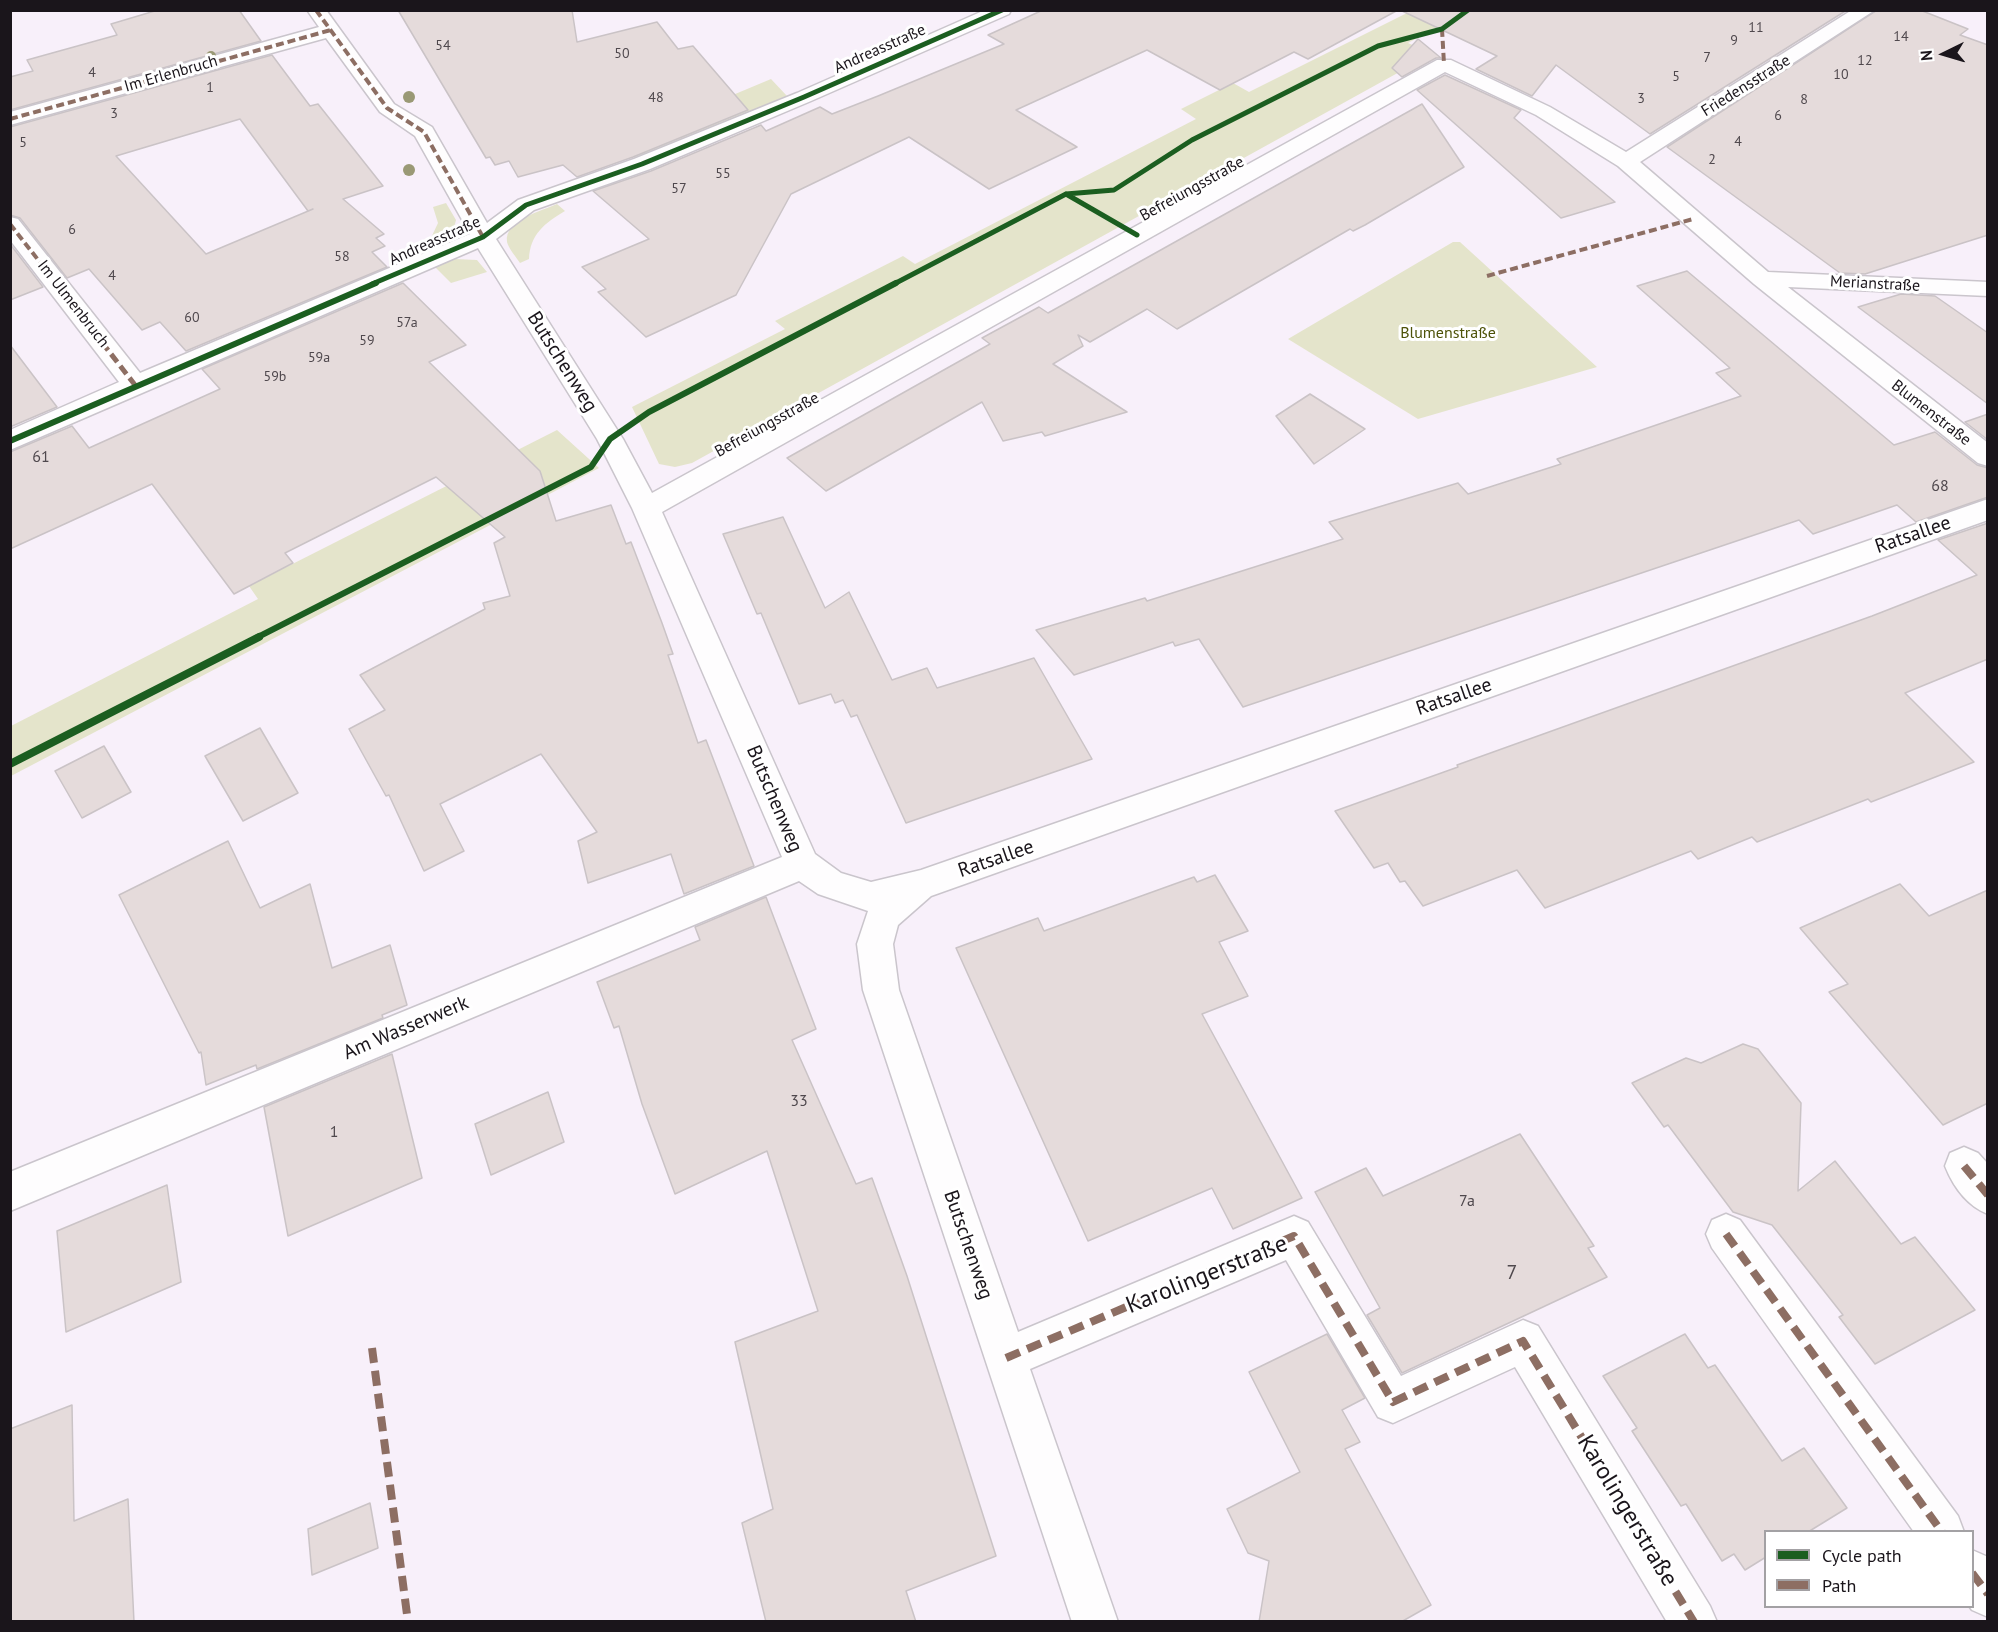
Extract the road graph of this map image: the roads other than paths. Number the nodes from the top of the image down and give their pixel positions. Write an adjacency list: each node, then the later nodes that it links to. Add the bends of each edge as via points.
1 (316, 10): 4 (street, Butschenweg)
2 (1002, 10): 8 (street, Andreasstraße, via 642,164 526,205)
3 (1866, 10): 6 (street, Friedensstraße)
4 (331, 30): 5 (street, Im Erlenbruch); 8 (street, Butschenweg, via 387,108 424,132)
5 (10, 119)
6 (1626, 161): 9 (street, Blumenstraße); 14 (street, Befreiungsstraße, via 1543,111 1444,64)
7 (10, 224): 11 (street, Im Ulmenbruch)
8 (483, 237): 11 (street, Andreasstraße); 14 (street, Butschenweg, via 610,439)
9 (1762, 279): 10 (street, Merianstraße); 13 (street, Blumenstraße)
10 (1988, 289)
11 (135, 385): 12 (street, Andreasstraße)
12 (10, 441)
13 (1988, 457)
14 (646, 507): 16 (street, Butschenweg)
15 (1988, 509): 17 (street, Ratsallee)
16 (802, 864): 17 (street, Butschenweg, via 830,884 871,897); 18 (street, Am Wasserwerk)
17 (921, 885): 20 (street, Butschenweg, via 883,917 875,944 881,990)
18 (10, 1192)
19 (1726, 1234): 21 (street)
20 (1006, 1358): 24 (street, Butschenweg); 25 (street, Karolingerstraße, via 1294,1236 1393,1402 1523,1341)
21 (1941, 1530)
22 (1974, 1576): 23 (street)
23 (1988, 1594)
24 (1095, 1622)
25 (1694, 1622)

